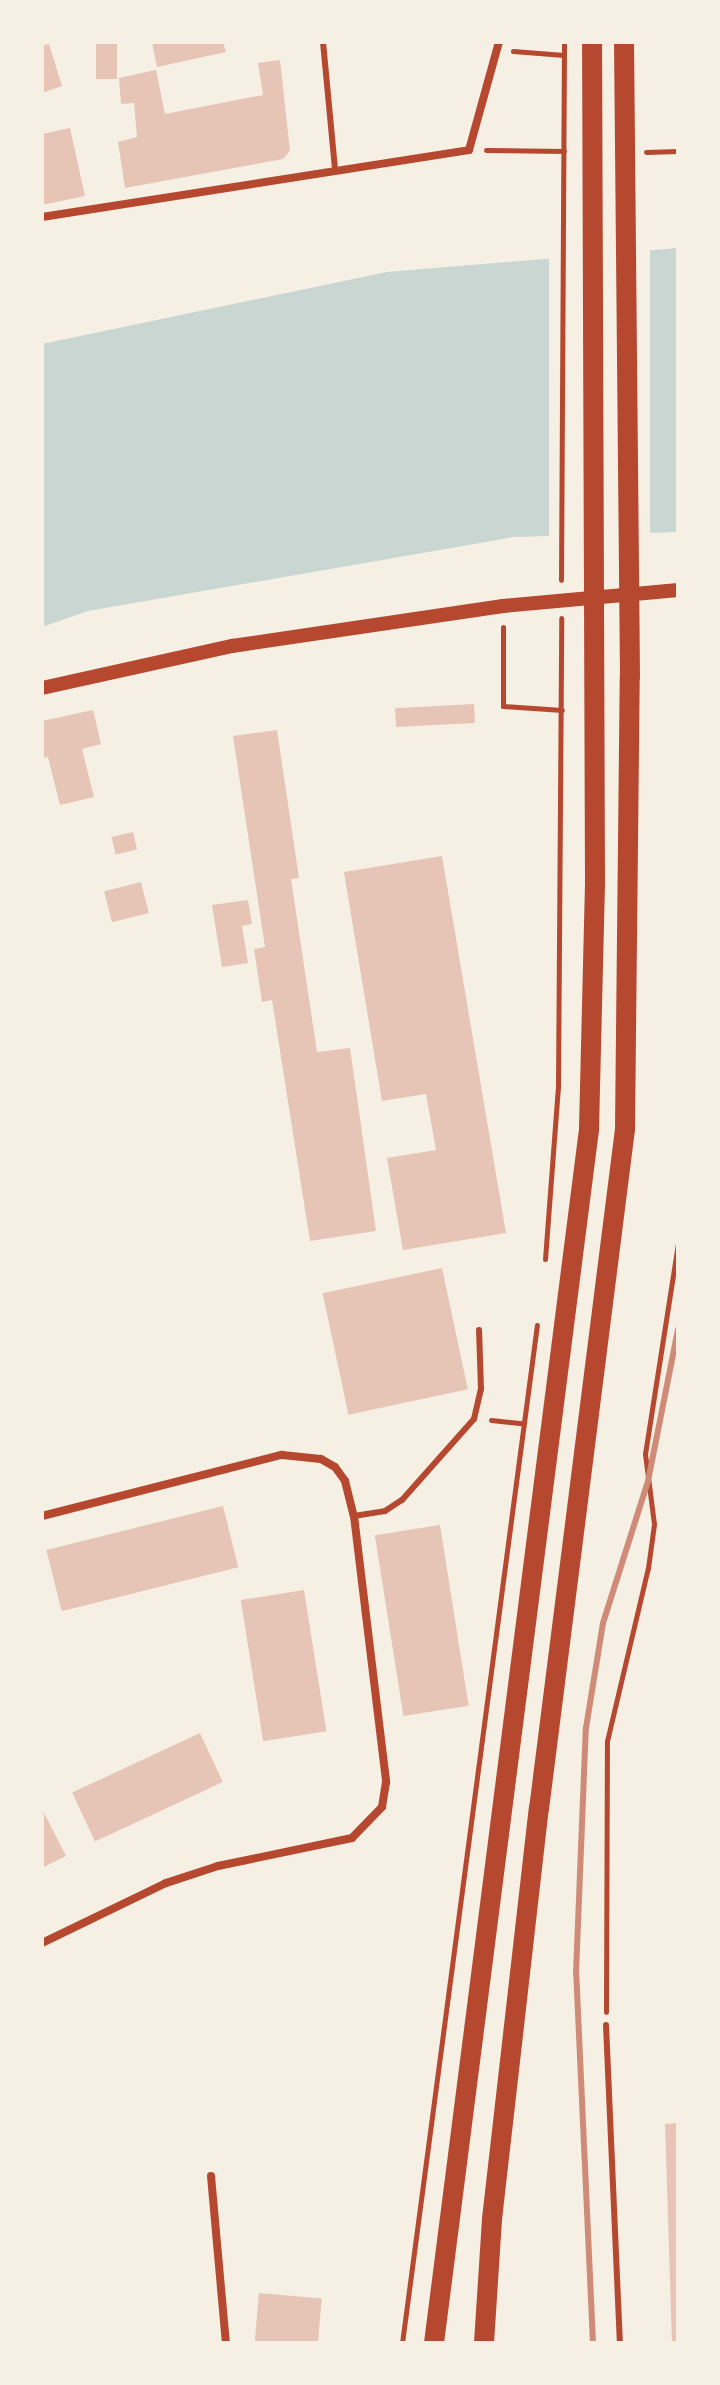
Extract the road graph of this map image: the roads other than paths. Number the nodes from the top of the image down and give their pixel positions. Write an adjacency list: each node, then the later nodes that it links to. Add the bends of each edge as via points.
1 (323, 42): 5 (lane)
2 (592, 42): 16 (highway, via 595,676 589,1129)
3 (624, 42): 17 (highway, via 630,676 625,1129 536,1840 492,2219)
4 (498, 46): 5 (street, via 469,150)
5 (335, 168): 6 (street)
6 (42, 217)
7 (678, 590): 8 (street, via 503,606 232,646)
8 (42, 688)
9 (479, 1330): 11 (lane, via 481,1389 474,1419 402,1500 385,1511)
10 (42, 1516): 11 (street, via 301,1455 335,1467 345,1481)
11 (354, 1516): 12 (street, via 386,1782 382,1807 369,1825 341,1841 218,1866 166,1883)
12 (42, 1943)
13 (606, 2025): 18 (lane)
14 (211, 2176): 15 (street)
15 (226, 2343)
16 (434, 2343)
17 (484, 2343)
18 (620, 2343)

